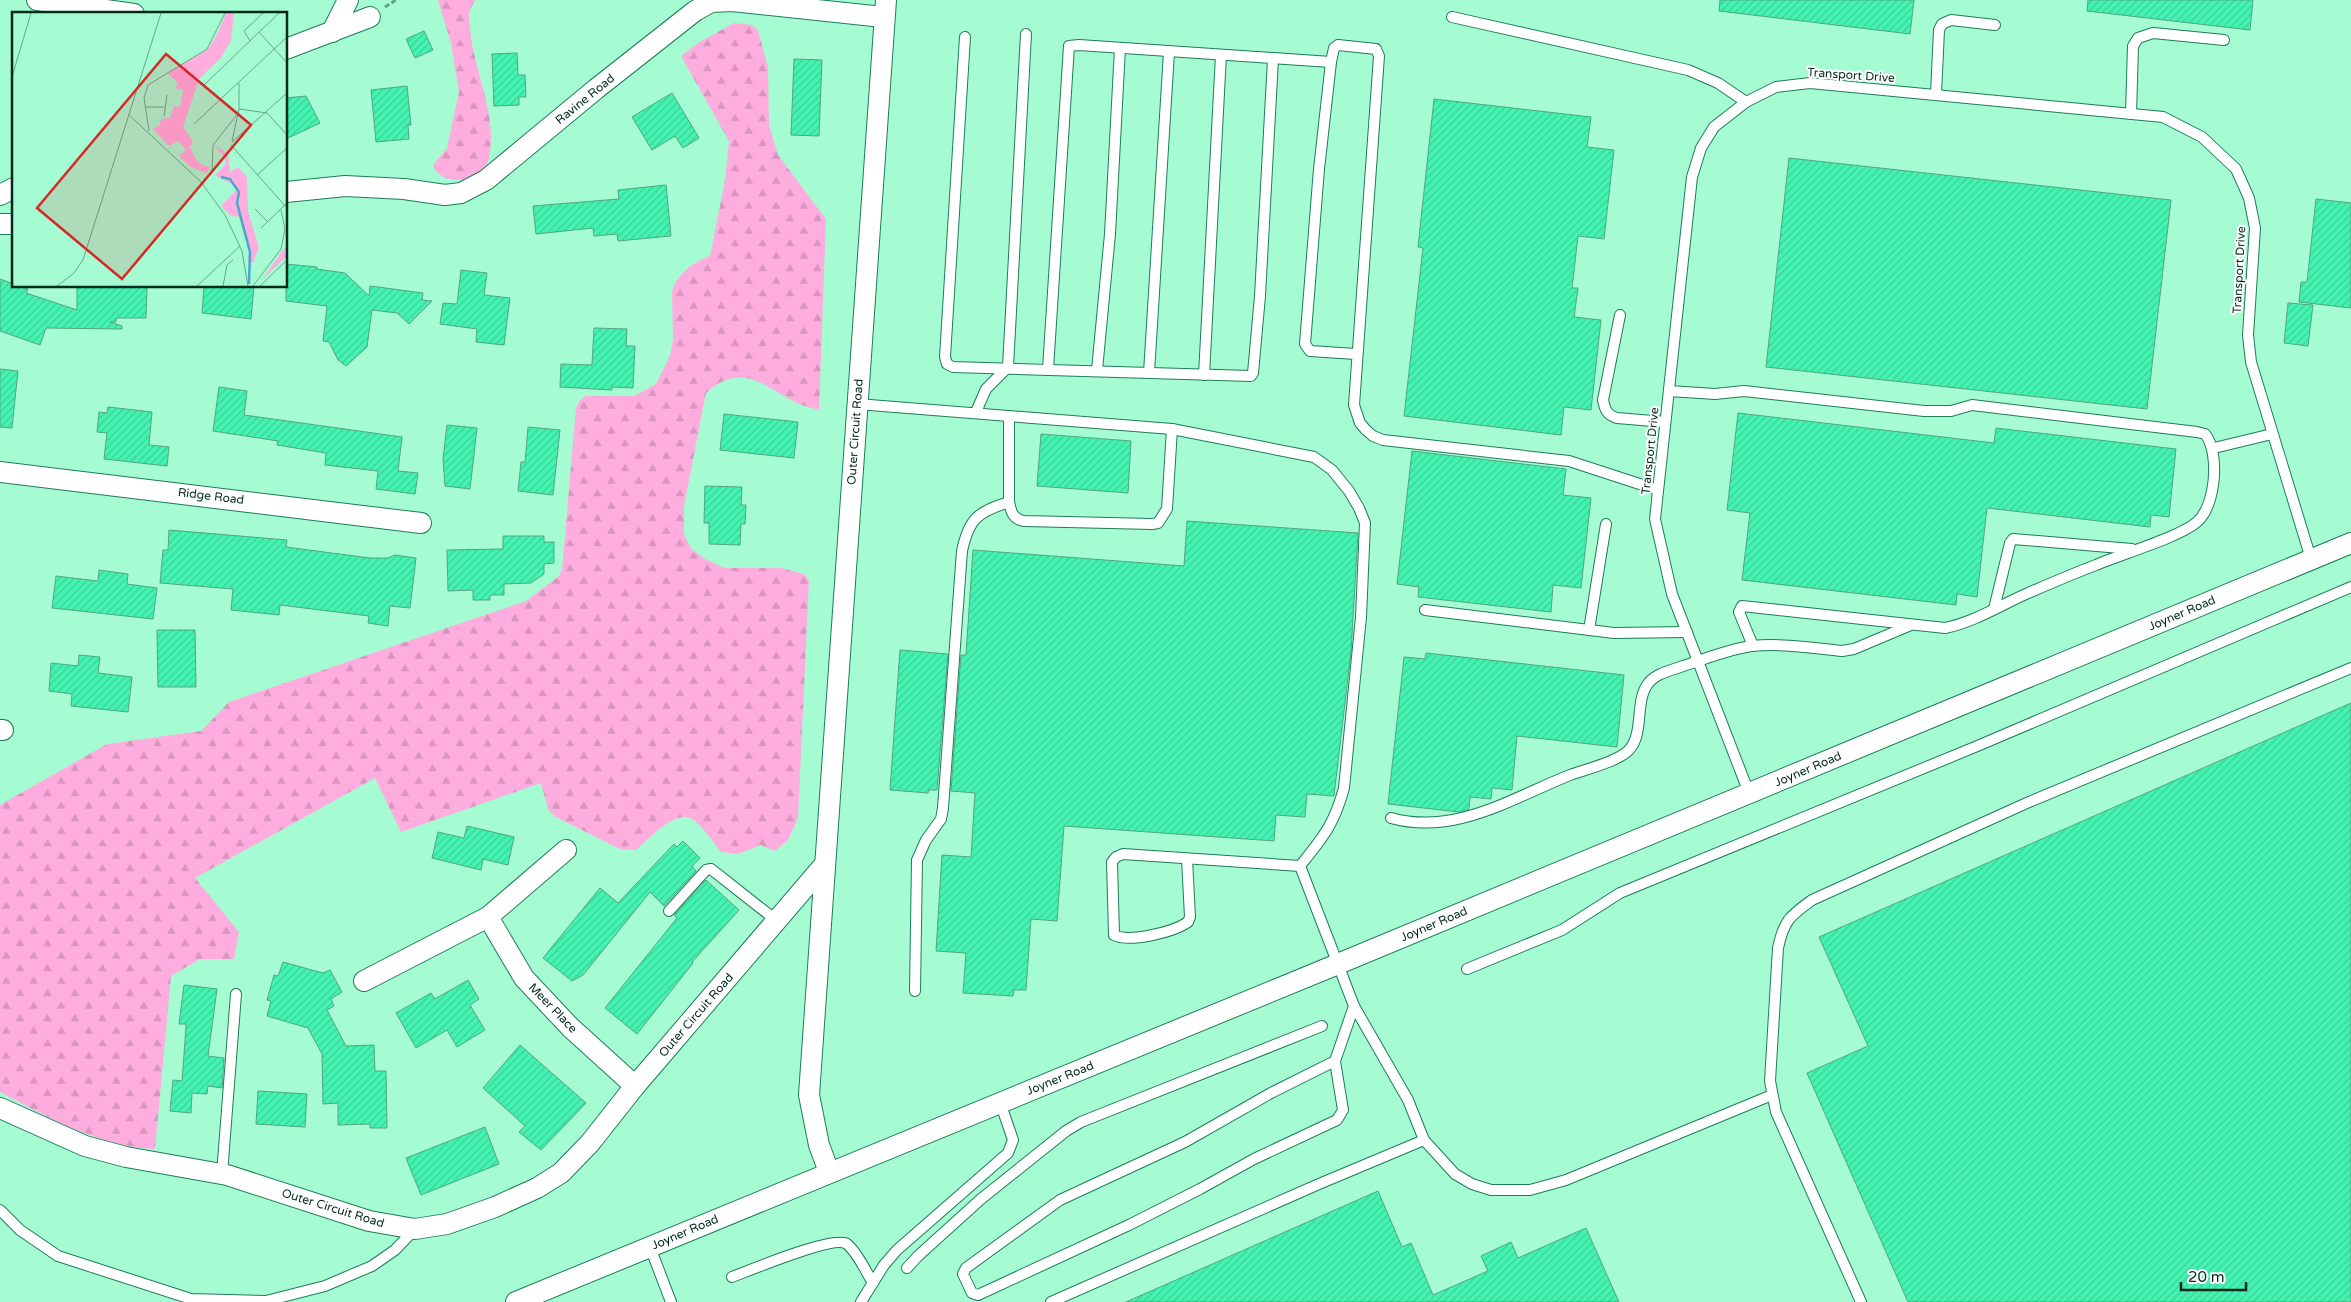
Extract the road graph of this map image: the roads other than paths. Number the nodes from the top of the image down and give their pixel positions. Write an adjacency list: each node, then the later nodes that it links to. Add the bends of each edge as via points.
1 (37, 0): 4 (street)
2 (348, 0): 8 (street)
3 (885, 8): 22 (street, Ravine Road, via 711,2 596,88 486,180 461,193 445,195 345,186); 32 (street, Outer Circuit Road)
4 (120, 12)
5 (370, 17): 8 (street)
6 (1452, 17): 19 (lane, via 1688,70 1718,83)
7 (1995, 25): 18 (lane, via 1951,20 1942,24)
8 (332, 32): 12 (street)
9 (1026, 34): 26 (lane)
10 (965, 37): 26 (lane, via 946,360 953,367)
11 (2224, 40): 20 (lane, via 2153,33 2138,38 2133,46)
12 (288, 48)
13 (1120, 48): 14 (lane); 27 (lane, via 1072,45 1067,49); 28 (lane, via 1110,234)
14 (1169, 52): 15 (lane); 29 (lane)
15 (1221, 55): 16 (lane); 30 (lane)
16 (1273, 58): 17 (lane); 30 (lane, via 1253,373 1248,377)
17 (1331, 62): 25 (lane, via 1305,344 1310,351); 25 (lane, via 1336,45 1379,52)
18 (1936, 94): 19 (lane, Transport Drive, via 1810,83 1776,87); 20 (lane, Transport Drive)
19 (1746, 102): 31 (lane, Transport Drive, via 1714,127 1701,148 1692,177)
20 (2131, 114): 37 (lane, Transport Drive, via 2163,117 2202,137 2236,169 2249,198 2255,228 2248,335 2251,362)
21 (12, 189): 23 (street)
22 (288, 192)
23 (0, 195)
24 (1620, 315): 35 (lane, via 1603,400 1605,408 1611,417)
25 (1356, 354): 40 (lane, via 1354,405 1360,423 1373,436 1383,440 1569,461)
26 (1008, 367): 27 (lane); 33 (lane, via 986,389)
27 (1048, 369): 28 (lane)
28 (1097, 370): 29 (lane)
29 (1149, 373): 30 (lane)
30 (1204, 375)
31 (1669, 391): 35 (lane, Transport Drive); 38 (lane, via 1715,394 1744,391 1924,411 1951,411 1972,405 2197,432 2205,434)
32 (857, 404): 33 (lane); 60 (street, Outer Circuit Road)
33 (976, 412): 34 (lane)
34 (1009, 418): 36 (lane); 41 (lane)
35 (1665, 422): 40 (lane, Transport Drive)
36 (1172, 429): 41 (lane, via 1167,509 1158,523 1024,521 1011,512); 61 (lane, via 1314,457 1332,470 1349,491 1364,523 1361,618 1344,788 1329,829)
37 (2272, 434): 38 (lane); 46 (lane, Transport Drive)
38 (2214, 448): 45 (lane, via 2214,481 2198,522)
39 (0, 472): 42 (street, Ridge Road)
40 (1658, 490): 52 (lane, Transport Drive, via 1655,518 1672,594)
41 (1009, 502): 68 (lane, via 978,515 966,534 962,551 943,808 941,820 926,840 917,860)
42 (422, 523)
43 (1606, 524): 51 (lane)
44 (2351, 543): 46 (street, Joyner Road)
45 (2136, 549): 48 (lane); 48 (lane, via 2013,539)
46 (2311, 559): 56 (street, Joyner Road)
47 (2351, 587): 66 (lane, via 1620,893 1562,930)
48 (1994, 609): 50 (lane, via 1951,627)
49 (1425, 610): 51 (lane)
50 (1912, 625): 53 (lane, via 1842,651); 53 (lane, via 1742,606 1739,612)
51 (1589, 630): 52 (lane, via 1640,634)
52 (1687, 632): 54 (lane, Transport Drive)
53 (1753, 646): 54 (lane)
54 (1698, 661): 56 (lane, Transport Drive); 57 (lane, via 1657,675 1646,686 1634,739 1630,749 1620,756 1506,804 1451,820 1429,824)
55 (2351, 668): 74 (lane, via 2029,802 1812,900 1789,918 1781,933 1770,1081)
56 (1749, 793): 65 (street, Joyner Road)
57 (1391, 818)
58 (566, 850): 63 (street)
59 (1187, 859): 59 (lane, via 1188,922 1133,938 1114,935 1112,862 1116,857 1123,854); 61 (lane)
60 (825, 864): 64 (street, Outer Circuit Road); 78 (street, Outer Circuit Road, via 809,1095 819,1145)
61 (1300, 866): 65 (lane)
62 (669, 912): 64 (lane, via 706,870 711,869)
63 (488, 917): 67 (street); 73 (street, Meer Place, via 524,978 570,1027)
64 (777, 920): 73 (street, Outer Circuit Road)
65 (1338, 964): 70 (lane); 75 (street, Joyner Road)
66 (1467, 969)
67 (364, 981)
68 (915, 991)
69 (236, 994): 79 (lane)
70 (1354, 1006): 72 (lane); 77 (lane, via 1408,1100)
71 (1322, 1026): 83 (lane, via 1066,1131 981,1199)
72 (1335, 1061): 72 (lane, via 1343,1110 1337,1120 1129,1224 978,1295 972,1293 963,1274 966,1268 1060,1200 1185,1142)
73 (635, 1086): 81 (street, Outer Circuit Road, via 590,1143 561,1173 495,1207 447,1224)
74 (1772, 1095): 77 (lane, via 1644,1150 1530,1190 1491,1190 1472,1184 1454,1174); 90 (lane, via 1776,1112)
75 (1000, 1102): 78 (street, Joyner Road); 85 (lane, via 1013,1140 1008,1153 897,1250)
76 (0, 1108): 79 (street, Outer Circuit Road, via 86,1146 126,1157)
77 (1424, 1140): 89 (lane)
78 (829, 1172): 82 (street, Joyner Road)
79 (222, 1174): 81 (street, Outer Circuit Road, via 369,1221)
80 (0, 1210): 81 (lane, via 20,1230 58,1256 191,1299 266,1301 325,1286 372,1266)
81 (415, 1230)
82 (650, 1247): 86 (street, Joyner Road); 87 (lane)
83 (907, 1268)
84 (732, 1277): 85 (lane, via 840,1241 852,1249)
85 (873, 1283): 88 (lane)
86 (516, 1302)
87 (671, 1302)
88 (860, 1302)
89 (1051, 1302)
90 (1861, 1302)

